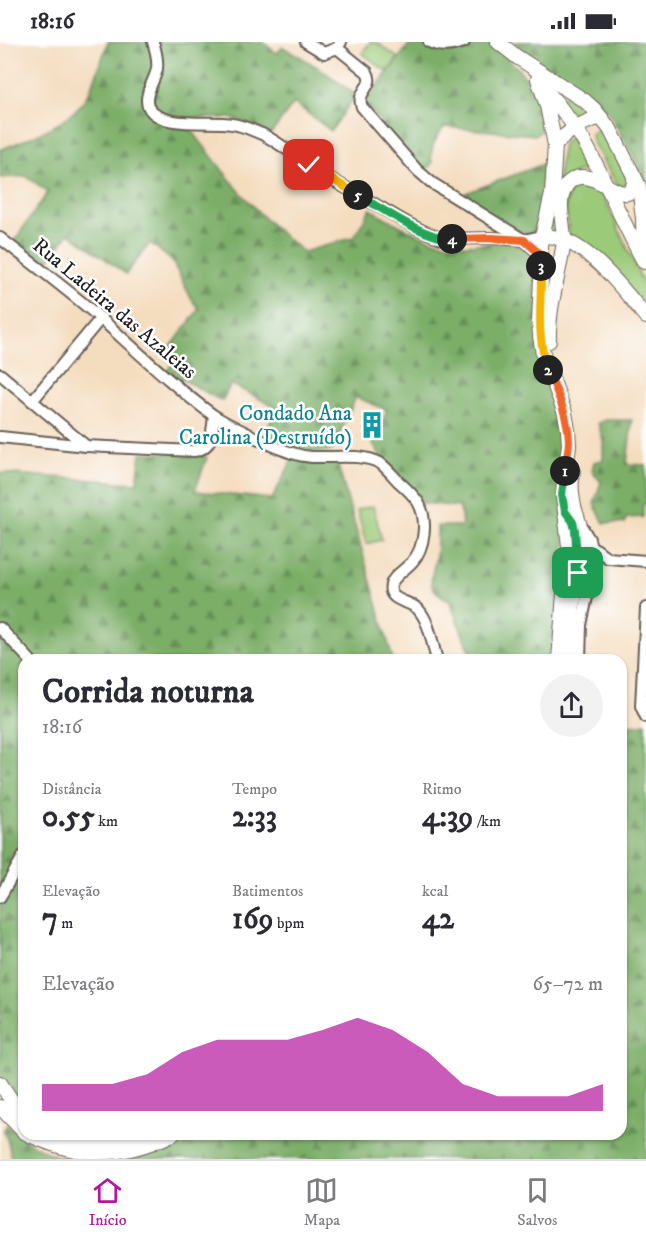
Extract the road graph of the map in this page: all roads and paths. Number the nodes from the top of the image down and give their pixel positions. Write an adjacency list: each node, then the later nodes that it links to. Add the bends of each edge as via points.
1 (153, 42): 20 (street, via 157,69 148,106 160,117 179,122 231,123 249,129 436,237)
2 (306, 42): 6 (street, via 324,53)
3 (429, 42): 4 (street, via 441,47)
4 (464, 42)
5 (498, 42): 7 (main road)
6 (339, 45): 20 (street, via 370,77 361,95 362,107 417,170)
7 (517, 57): 8 (main road); 9 (main road, via 585,101)
8 (538, 80): 10 (main road); 11 (main road)
9 (606, 124): 10 (main road, via 591,120); 12 (main road, via 591,129); 13 (main road)
10 (576, 128): 11 (main road); 12 (main road)
11 (555, 145): 17 (main road, via 552,194)
12 (586, 146): 14 (main road)
13 (634, 176): 14 (main road, via 633,188 624,194); 16 (main road)
14 (602, 183): 15 (main road); 19 (main road, via 581,177 567,184 562,198)
15 (616, 203): 16 (main road, via 639,226); 24 (main road)
16 (645, 219): 24 (main road)
17 (541, 236): 19 (main road); 20 (street); 21 (main road)
18 (0, 238): 26 (street, Rua Ladeira das Azaleias)
19 (564, 239): 22 (main road); 23 (main road)
20 (524, 240): 21 (street)
21 (540, 254): 23 (main road, via 547,260); 32 (main road, via 540,336 568,430 562,495)
22 (586, 254): 23 (main road); 25 (main road)
23 (561, 258): 33 (main road, via 549,312 550,348 575,424 573,502)
24 (645, 264)
25 (646, 317)
26 (101, 318): 28 (street); 29 (street, Rua Ladeira das Azaleias)
27 (0, 374): 28 (street)
28 (32, 401): 31 (street)
29 (214, 416): 31 (street, via 210,439 202,450); 40 (street, Rua Ladeira das Azaleias, via 290,454 379,463 412,495 422,513 420,551 390,587 398,600 413,604 425,619)
30 (0, 437): 31 (street)
31 (86, 446)
32 (565, 511): 36 (main road, via 575,530 577,569); 41 (main road, via 570,555)
33 (580, 524): 34 (street); 36 (main road)
34 (592, 548): 35 (street, via 608,558); 36 (street)
35 (646, 561)
36 (585, 579): 42 (main road, via 572,613); 43 (street)
37 (646, 608): 44 (street, via 640,706)
38 (0, 628): 39 (street)
39 (24, 654)
40 (434, 654)
41 (559, 654)
42 (570, 654)
43 (580, 654)
44 (646, 717)
45 (18, 866): 46 (street)
46 (0, 897)
47 (0, 1083): 49 (main road)
48 (0, 1107): 50 (main road)
49 (18, 1107)
50 (18, 1125)
51 (38, 1140): 54 (main road, via 71,1154 99,1157 134,1151)
52 (65, 1140): 53 (main road, via 102,1145)
53 (134, 1140)
54 (159, 1140)

